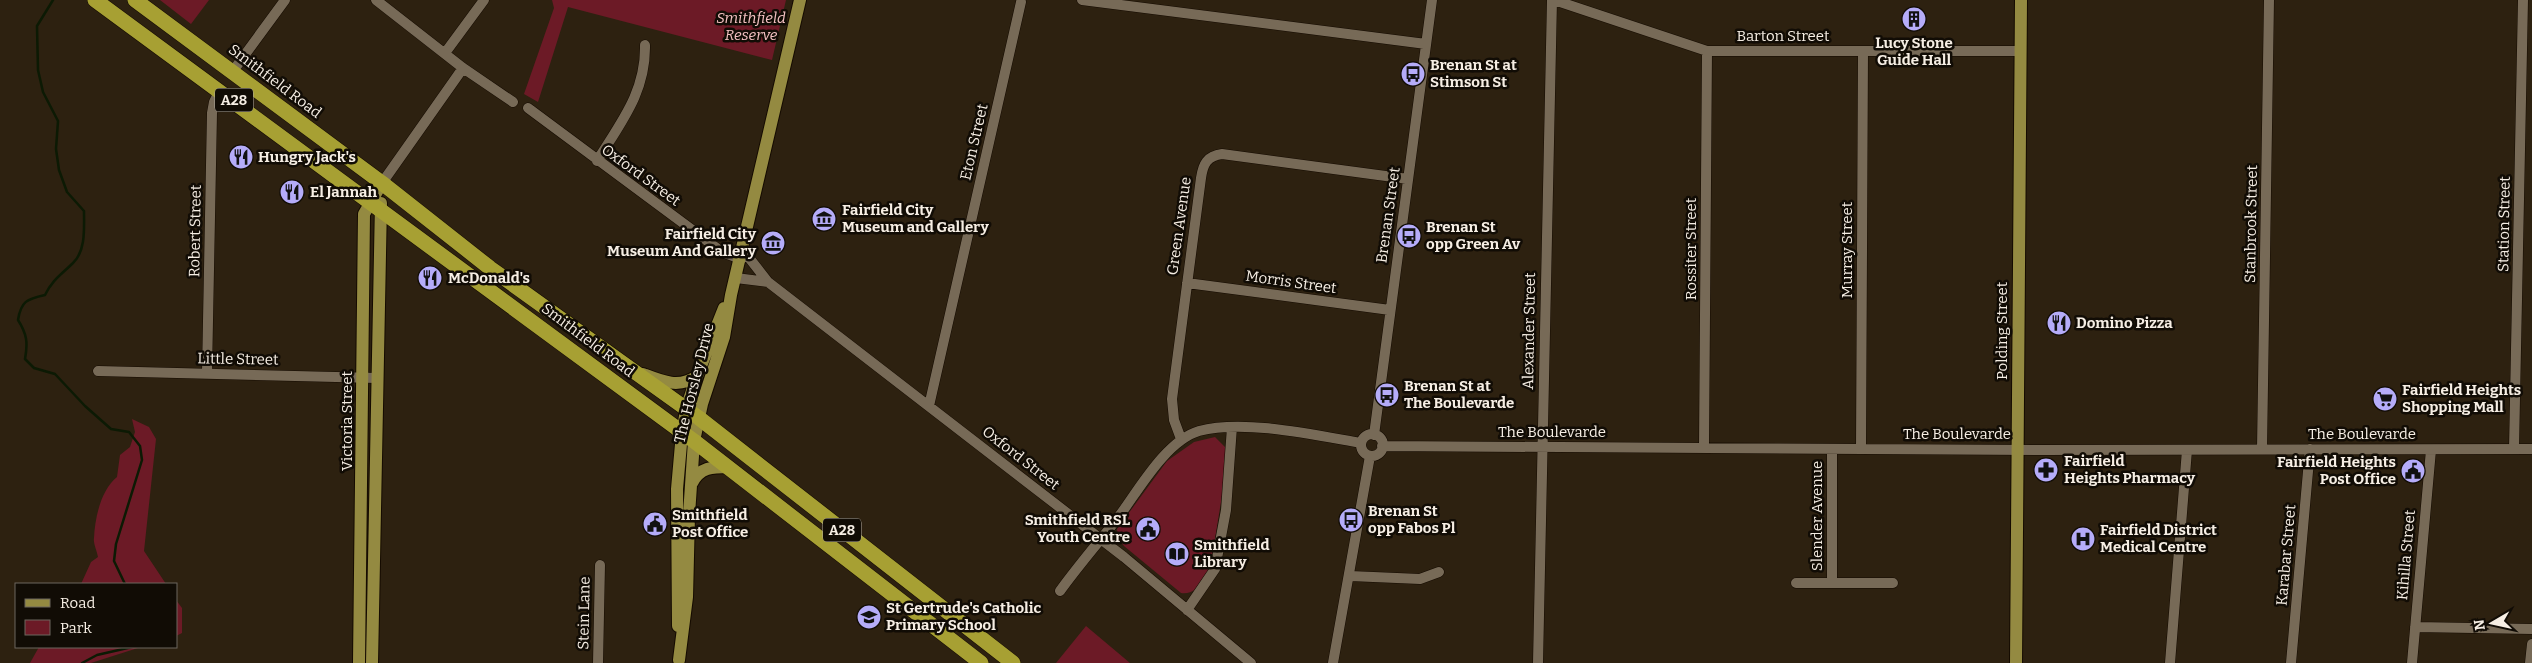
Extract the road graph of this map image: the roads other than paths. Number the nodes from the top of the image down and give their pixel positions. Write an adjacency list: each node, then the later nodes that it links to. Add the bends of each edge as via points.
1 (95, 0): 22 (highway, Smithfield Road / A28)
2 (135, 0): 21 (highway, Smithfield Road / A28)
3 (286, 0): 21 (street)
4 (376, 0): 19 (street)
5 (484, 0): 19 (street)
6 (800, 0): 29 (main road, The Horsley Drive)
7 (1082, 0): 15 (street)
8 (1432, 0): 15 (street, Brenan Street)
9 (1553, 0): 18 (street, Barton Street); 49 (street, Alexander Street)
10 (2020, 0): 17 (main road, Polding Street)
11 (2269, 0): 58 (street, Stanbrook Street)
12 (2523, 0): 54 (street, Station Street)
13 (1022, 1): 41 (street, Eton Street)
14 (645, 44): 25 (street, via 641,86)
15 (1426, 44): 26 (street, Brenan Street)
16 (1863, 51): 17 (street, Barton Street); 18 (street, Barton Street); 52 (street, Murray Street)
17 (2020, 51): 56 (main road, Polding Street)
18 (1707, 52): 50 (street, Rossiter Street)
19 (445, 53): 20 (street)
20 (463, 68): 23 (street); 27 (street)
21 (233, 71): 27 (highway, Smithfield Road / A28)
22 (220, 90): 28 (highway, Smithfield Road / A28); 37 (street, Robert Street, via 212,114)
23 (513, 102)
24 (528, 108): 25 (street, Oxford Street)
25 (597, 161): 29 (street, Oxford Street, via 722,252)
26 (1408, 179): 32 (street, Green Avenue, via 1213,155 1202,167); 34 (street, Brenan Street)
27 (382, 183): 28 (main road, Victoria Street); 35 (highway, Smithfield Road / A28, via 490,268)
28 (375, 206): 39 (main road, Victoria Street, via 364,214); 40 (main road, Victoria Street); 45 (highway, Smithfield Road / A28)
29 (742, 255): 30 (main road, The Horsley Drive); 31 (street, Oxford Street)
30 (736, 278): 31 (street); 33 (main road, The Horsley Drive)
31 (768, 282): 41 (street, Oxford Street)
32 (1187, 283): 34 (street, Morris Street); 46 (street, Green Avenue, via 1172,399 1174,420)
33 (731, 295): 38 (main road, The Horsley Drive, via 714,329); 42 (main road, The Horsley Drive, via 724,337)
34 (1390, 310): 44 (street, Brenan Street)
35 (630, 369): 38 (main road, via 670,384 686,382); 42 (highway, Smithfield Road / A28)
36 (98, 371): 37 (street, Little Street)
37 (207, 373): 39 (street, Little Street)
38 (697, 376): 42 (main road, The Horsley Drive)
39 (363, 377): 40 (street, Little Street); 76 (main road, Victoria Street)
40 (377, 378): 77 (main road, Victoria Street)
41 (929, 406): 63 (street, Oxford Street)
42 (693, 413): 45 (main road, The Horsley Drive); 80 (highway, Smithfield Road / A28)
43 (1232, 427): 46 (street, via 1200,431); 47 (street); 71 (street, via 1226,510 1215,569)
44 (1374, 434): 47 (street, via 1367,435); 48 (street)
45 (688, 436): 61 (highway, Smithfield Road / A28); 62 (main road, The Horsley Drive); 75 (main road, The Horsley Drive, via 677,489)
46 (1182, 439): 63 (street, via 1161,460)
47 (1361, 442): 60 (street, via 1364,452)
48 (1382, 446): 49 (street, The Boulevarde); 60 (street, via 1379,452)
49 (1541, 447): 50 (street, The Boulevarde); 83 (street, Alexander Street)
50 (1704, 447): 51 (street, The Boulevarde)
51 (1832, 449): 52 (street, The Boulevarde); 68 (street, Slender Avenue)
52 (1861, 449): 56 (street, The Boulevarde)
53 (2310, 449): 58 (street, The Boulevarde); 59 (street, The Boulevarde); 86 (street, Karabar Street)
54 (2514, 449): 55 (street, The Boulevarde); 59 (street, The Boulevarde)
55 (2532, 449)
56 (2018, 450): 57 (street, The Boulevarde); 84 (main road, Polding Street)
57 (2187, 450): 58 (street, The Boulevarde); 85 (street)
58 (2262, 450)
59 (2431, 450): 72 (street, Kihilla Street)
60 (1370, 456): 66 (street)
61 (729, 467): 62 (main road, via 700,471); 79 (highway, Smithfield Road / A28)
62 (690, 488): 75 (main road, The Horsley Drive, via 687,597)
63 (1099, 538): 70 (street); 71 (street, Oxford Street)
64 (600, 565): 78 (street, Stein Lane)
65 (1438, 572): 66 (street, via 1420,579)
66 (1350, 576): 82 (street)
67 (1796, 583): 68 (street, Slender Avenue)
68 (1832, 583): 69 (street, Slender Avenue)
69 (1893, 583)
70 (1060, 591)
71 (1187, 610): 81 (street, Oxford Street)
72 (2415, 627): 73 (street); 87 (street, Kihilla Street)
73 (2532, 628)
74 (2532, 644): 88 (street)
75 (679, 661)
76 (359, 663)
77 (372, 663)
78 (598, 663)
79 (981, 663)
80 (1013, 663)
81 (1251, 663)
82 (1333, 663)
83 (1538, 663)
84 (2016, 663)
85 (2170, 663)
86 (2291, 663)
87 (2412, 663)
88 (2530, 663)

